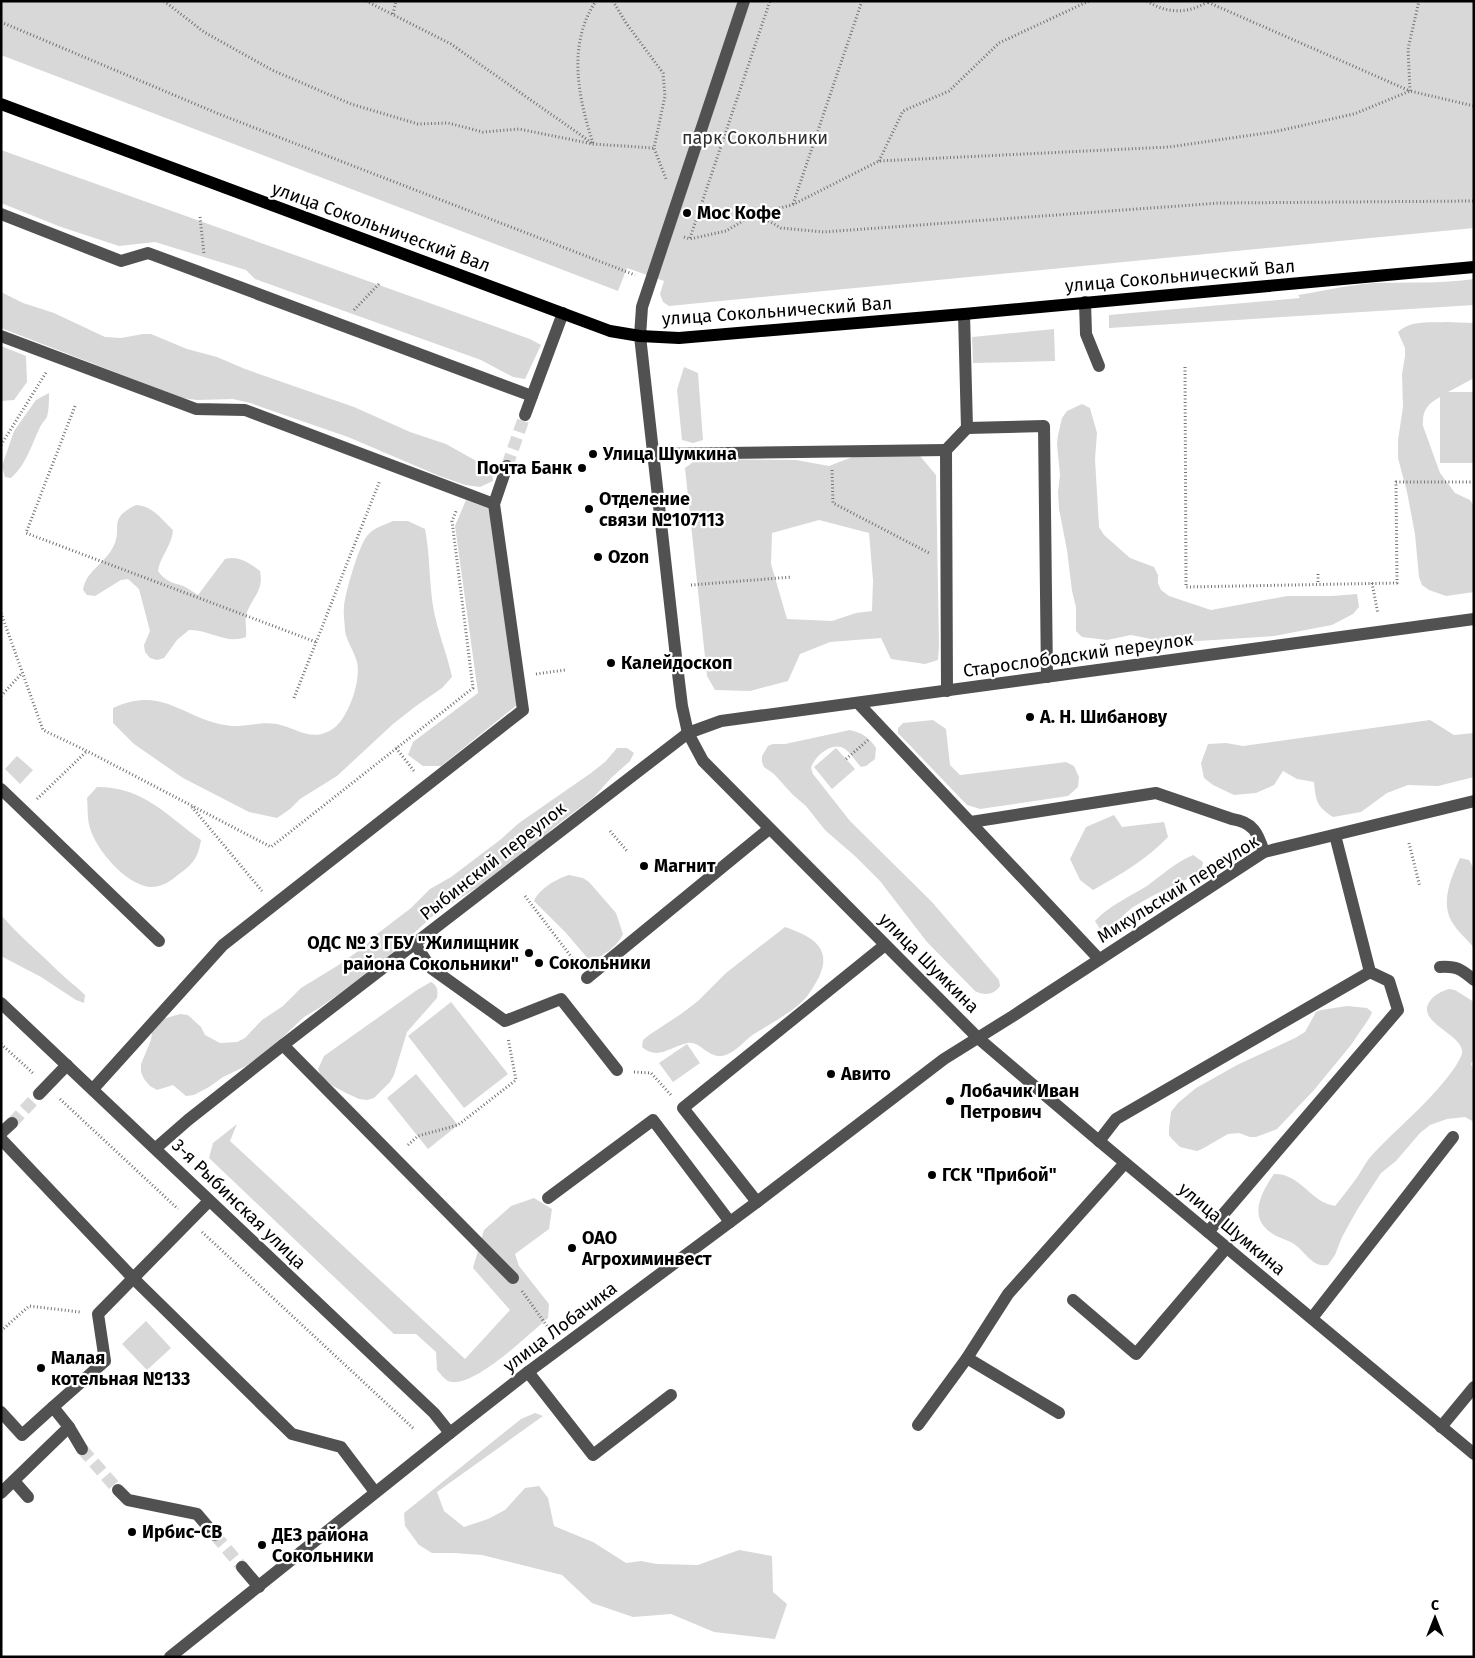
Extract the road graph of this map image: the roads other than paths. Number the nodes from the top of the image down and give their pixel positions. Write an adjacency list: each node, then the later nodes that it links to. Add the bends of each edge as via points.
1 (744, 1): 9 (street, улица Шумкина, via 642,307)
2 (1, 104): 6 (main road, улица Сокольнический Вал)
3 (1, 214): 11 (street, via 121,261 148,253)
4 (1474, 267): 5 (main road, улица Сокольнический Вал)
5 (1085, 302): 7 (main road, улица Сокольнический Вал); 10 (street, via 1086,334)
6 (563, 313): 9 (main road, улица Сокольнический Вал, via 610,331); 11 (street)
7 (964, 314): 9 (main road, улица Сокольнический Вал, via 680,338); 13 (street)
8 (1, 336): 17 (street, via 196,409 245,410)
9 (640, 336): 15 (street, улица Шумкина)
10 (1099, 366)
11 (532, 396): 12 (street)
12 (525, 415)
13 (967, 428): 14 (street); 19 (street, via 1044,426)
14 (946, 450): 15 (street); 20 (street)
15 (653, 454): 22 (street, улица Шумкина, via 682,706)
16 (507, 466): 17 (street)
17 (494, 504): 42 (street, via 523,710 223,945)
18 (1474, 619): 19 (street, Старослободский переулок)
19 (1047, 677): 20 (street, Старослободский переулок)
20 (947, 691): 21 (street, Старослободский переулок)
21 (858, 703): 22 (street, Старослободский переулок, via 721,721); 25 (street)
22 (688, 733): 26 (street, улица Шумкина, via 703,761); 30 (street, Рыбинский переулок)
23 (1, 789): 29 (street)
24 (1474, 801): 27 (street, Микульский переулок)
25 (971, 822): 28 (street, via 1156,792 1251,826); 32 (street)
26 (769, 829): 31 (street, улица Шумкина); 35 (street)
27 (1335, 835): 28 (street, Микульский переулок); 34 (street)
28 (1264, 852): 32 (street, Микульский переулок)
29 (159, 941)
30 (415, 944): 39 (street, Рыбинский переулок); 41 (street, via 431,968 506,1021 561,1000)
31 (885, 945): 38 (street, улица Шумкина); 53 (street, via 683,1108)
32 (1099, 959): 38 (street, Микульский переулок)
33 (1440, 967): 36 (street, via 1453,966)
34 (1370, 972): 48 (street, via 1116,1119); 55 (street, via 1390,981 1398,1010)
35 (587, 978)
36 (1474, 980)
37 (1, 1003): 40 (street, 3-я Рыбинская улица)
38 (978, 1038): 48 (street, улица Шумкина); 53 (street, улица Лобачика, via 944,1059)
39 (283, 1045): 49 (street, Рыбинский переулок); 57 (street)
40 (67, 1065): 42 (street, 3-я Рыбинская улица); 43 (street)
41 (617, 1070)
42 (93, 1088): 49 (street, 3-я Рыбинская улица)
43 (43, 1090)
44 (12, 1123): 45 (street)
45 (1, 1133)
46 (1453, 1138): 60 (street)
47 (1, 1139): 58 (street)
48 (1099, 1142): 50 (street, улица Шумкина)
49 (156, 1148): 52 (street, 3-я Рыбинская улица)
50 (1125, 1163): 55 (street, улица Шумкина); 61 (street, via 1008,1294)
51 (548, 1198): 54 (street, via 653,1120)
52 (209, 1201): 58 (street); 71 (street, 3-я Рыбинская улица, via 434,1413)
53 (756, 1202): 54 (street, улица Лобачика)
54 (730, 1222): 62 (street, улица Лобачика)
55 (1208, 1232): 56 (street, улица Шумкина)
56 (1226, 1247): 59 (street, via 1136,1354); 60 (street, улица Шумкина)
57 (513, 1278)
58 (134, 1279): 65 (street, via 98,1314 105,1361); 76 (street, via 292,1434 341,1447)
59 (1073, 1300)
60 (1312, 1318): 70 (street, улица Шумкина)
61 (967, 1358): 67 (street); 68 (street)
62 (528, 1372): 64 (street, via 593,1455); 71 (street, улица Лобачика)
63 (1474, 1387): 70 (street)
64 (671, 1395)
65 (53, 1407): 66 (street, via 22,1436); 69 (street)
66 (1, 1412)
67 (1059, 1413)
68 (918, 1425)
69 (69, 1427): 72 (street); 74 (street)
70 (1442, 1427): 73 (street, улица Шумкина)
71 (450, 1433): 76 (street, улица Лобачика)
72 (82, 1449)
73 (1474, 1454)
74 (14, 1481): 77 (street); 78 (street)
75 (118, 1490): 79 (street, via 128,1500 197,1514)
76 (375, 1492): 81 (street, улица Лобачика)
77 (1, 1493)
78 (28, 1497)
79 (215, 1534)
80 (242, 1567): 81 (street)
81 (259, 1587): 82 (street, улица Лобачика)
82 (170, 1657)

